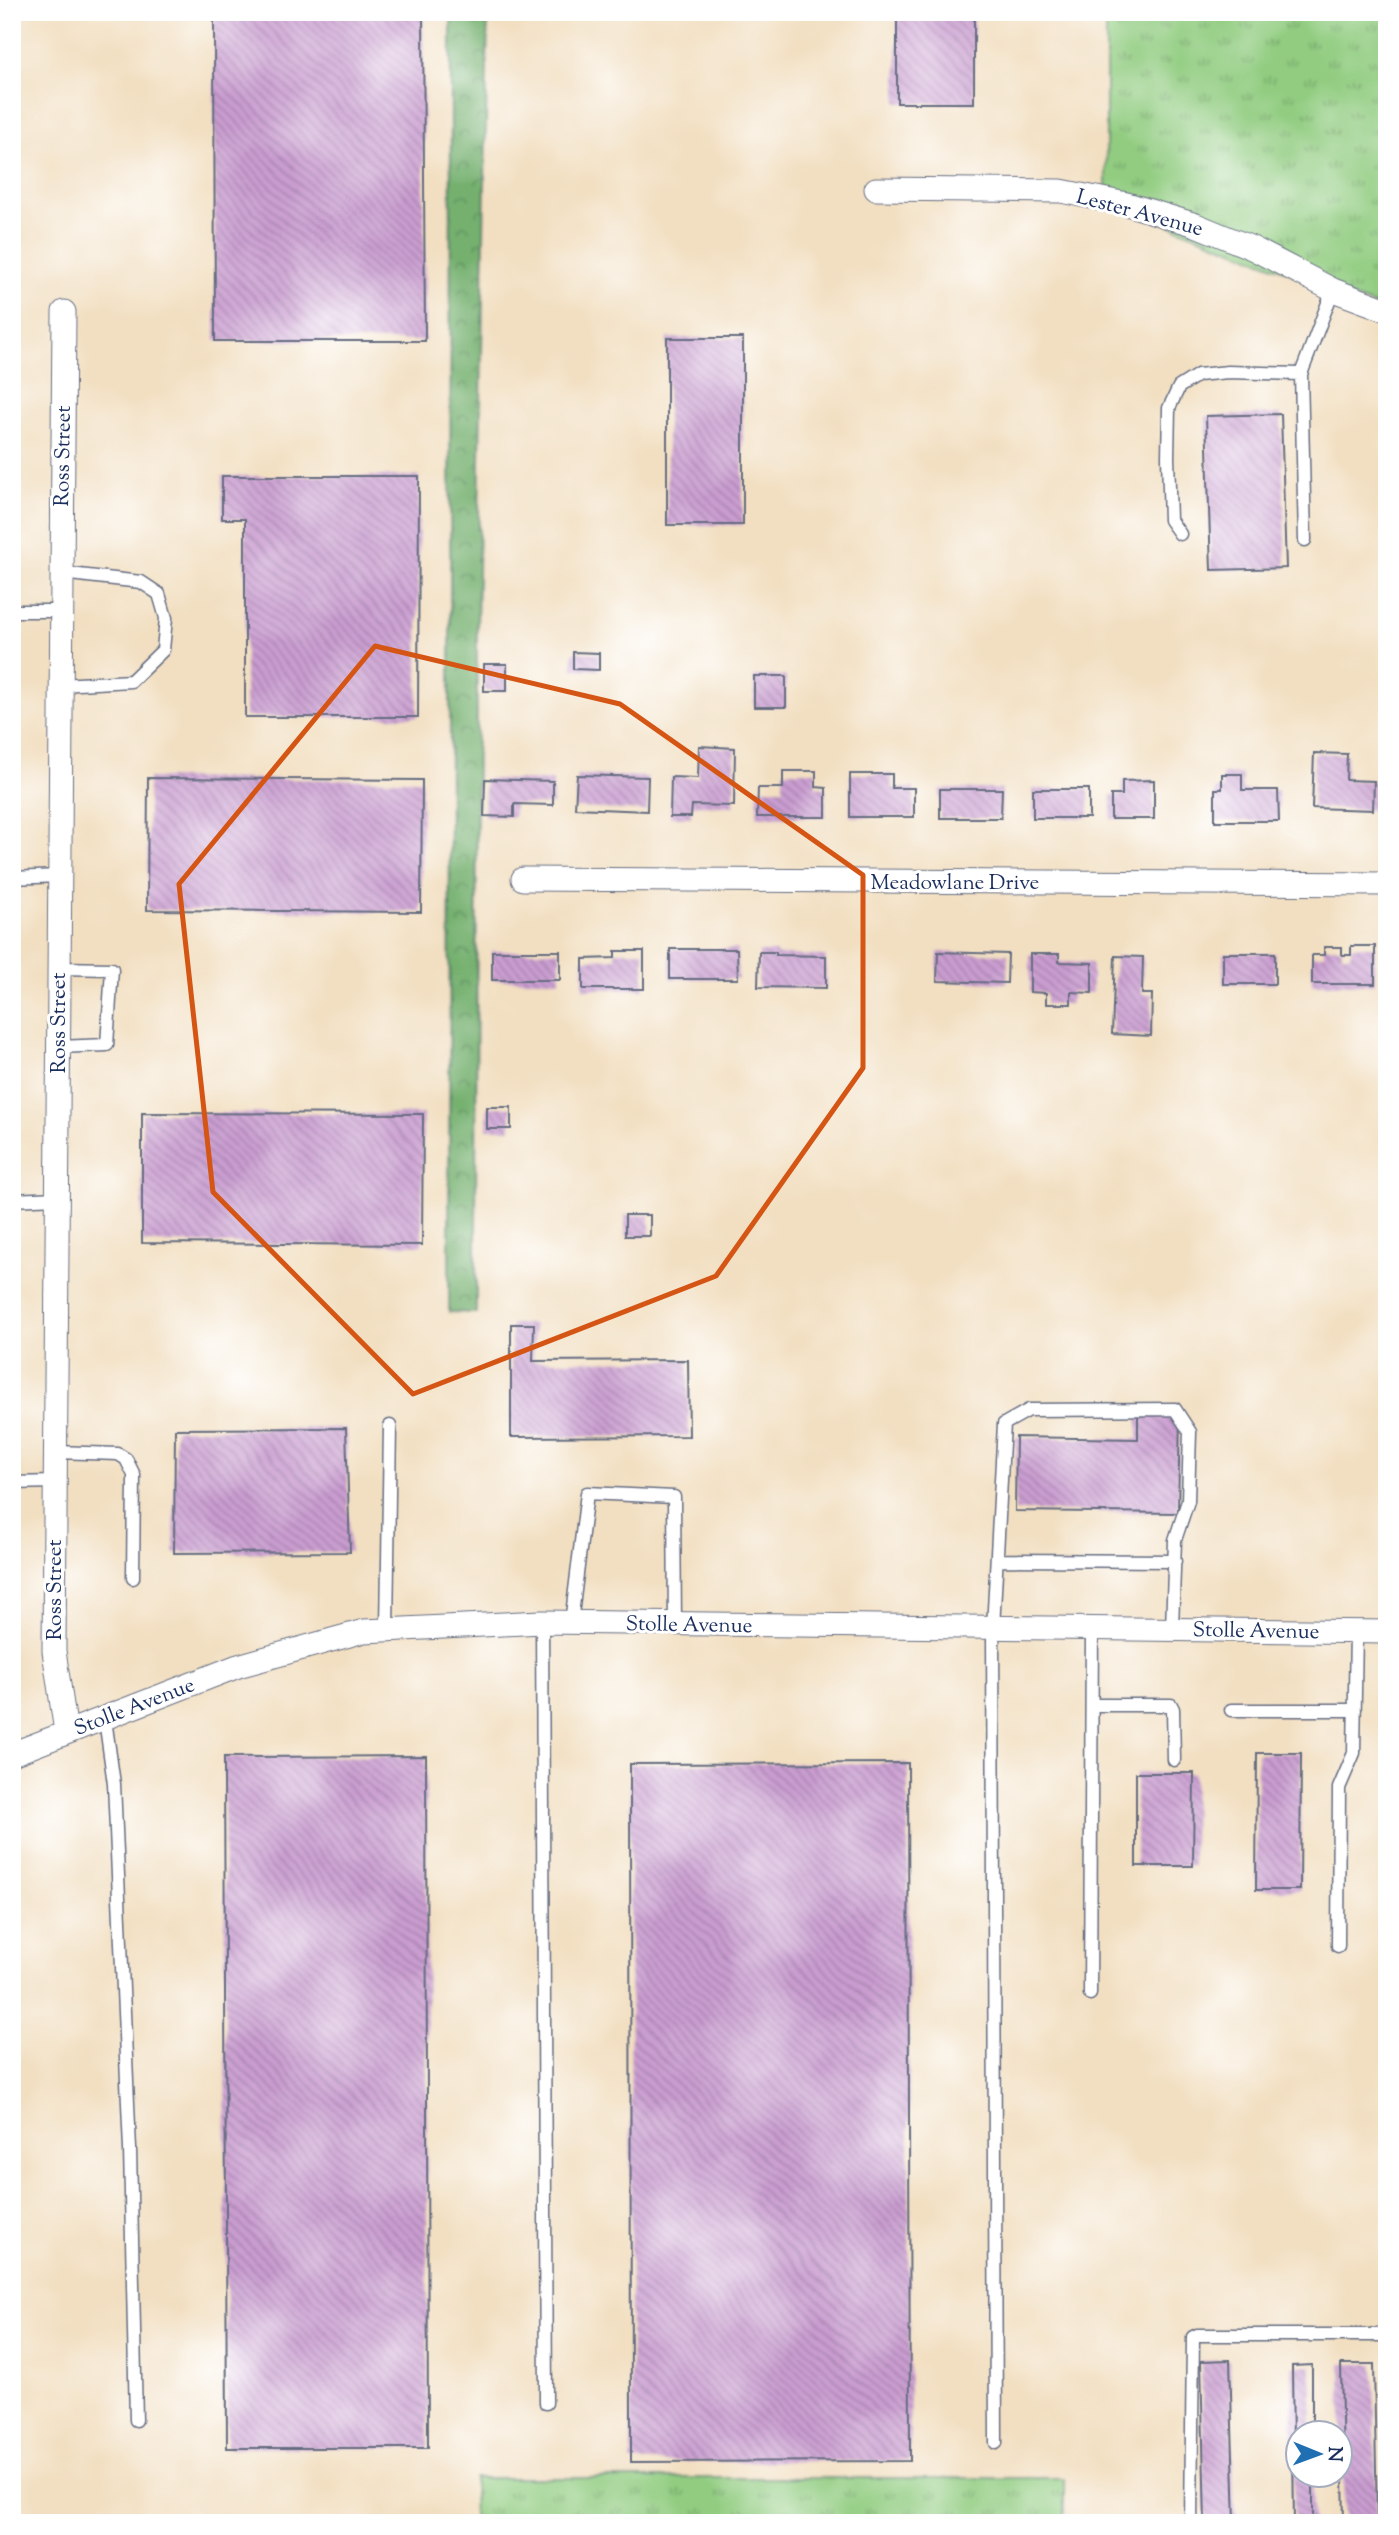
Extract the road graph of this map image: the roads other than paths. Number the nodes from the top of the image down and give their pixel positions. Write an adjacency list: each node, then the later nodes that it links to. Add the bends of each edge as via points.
1 (876, 189): 2 (street, Lester Avenue, via 1061,191 1127,204 1196,225)
2 (1333, 290): 3 (street, Lester Avenue); 5 (lane)
3 (1387, 310)
4 (64, 312): 8 (street, Ross Street)
5 (1301, 374): 6 (lane, via 1198,375 1179,387 1169,408 1168,457 1171,520); 7 (lane)
6 (1180, 534)
7 (1305, 540)
8 (61, 573): 10 (street, Ross Street); 11 (lane, via 141,582 159,594 166,618 163,650 131,681)
9 (12, 611): 10 (lane)
10 (61, 611): 11 (street, Ross Street)
11 (60, 685): 12 (street, Ross Street)
12 (59, 876): 13 (lane); 16 (street, Ross Street)
13 (12, 878)
14 (523, 879): 15 (street, Meadowlane Drive)
15 (1387, 884)
16 (58, 968): 17 (street, Ross Street); 17 (lane, via 112,969 107,1045)
17 (58, 1047): 18 (street, Ross Street)
18 (57, 1198): 19 (lane); 21 (street, Ross Street)
19 (12, 1200)
20 (390, 1426): 31 (lane)
21 (55, 1452): 22 (street, Ross Street); 26 (lane, via 118,1454 126,1459 134,1475)
22 (55, 1482): 23 (lane); 40 (street, Ross Street, via 54,1651)
23 (12, 1483)
24 (997, 1560): 25 (lane); 25 (lane, via 1004,1424 1028,1410 1175,1409 1190,1433 1188,1501 1175,1540); 30 (lane)
25 (1175, 1561): 33 (lane)
26 (133, 1578)
27 (541, 1622): 28 (street, Stolle Avenue); 31 (street, Stolle Avenue); 46 (lane)
28 (571, 1623): 29 (street, Stolle Avenue); 29 (lane, via 587,1493 674,1497)
29 (675, 1624): 30 (street, Stolle Avenue)
30 (993, 1628): 32 (street, Stolle Avenue); 48 (lane)
31 (387, 1629): 39 (street, Stolle Avenue, via 364,1631 238,1666)
32 (1092, 1629): 33 (street, Stolle Avenue); 36 (lane)
33 (1172, 1629): 34 (street, Stolle Avenue)
34 (1356, 1631): 35 (street, Stolle Avenue); 38 (lane)
35 (1387, 1632)
36 (1093, 1705): 42 (lane, via 1171,1705); 44 (lane)
37 (1230, 1710): 38 (lane)
38 (1355, 1710): 43 (lane, via 1354,1753 1339,1788)
39 (105, 1719): 40 (street, Stolle Avenue); 47 (lane, via 114,1784 130,2136)
40 (66, 1732): 41 (street, Stolle Avenue)
41 (12, 1754)
42 (1174, 1760)
43 (1338, 1946)
44 (1090, 1994)
45 (1387, 2335): 49 (lane, via 1193,2337)
46 (546, 2403)
47 (135, 2420)
48 (996, 2443)
49 (1191, 2523)

